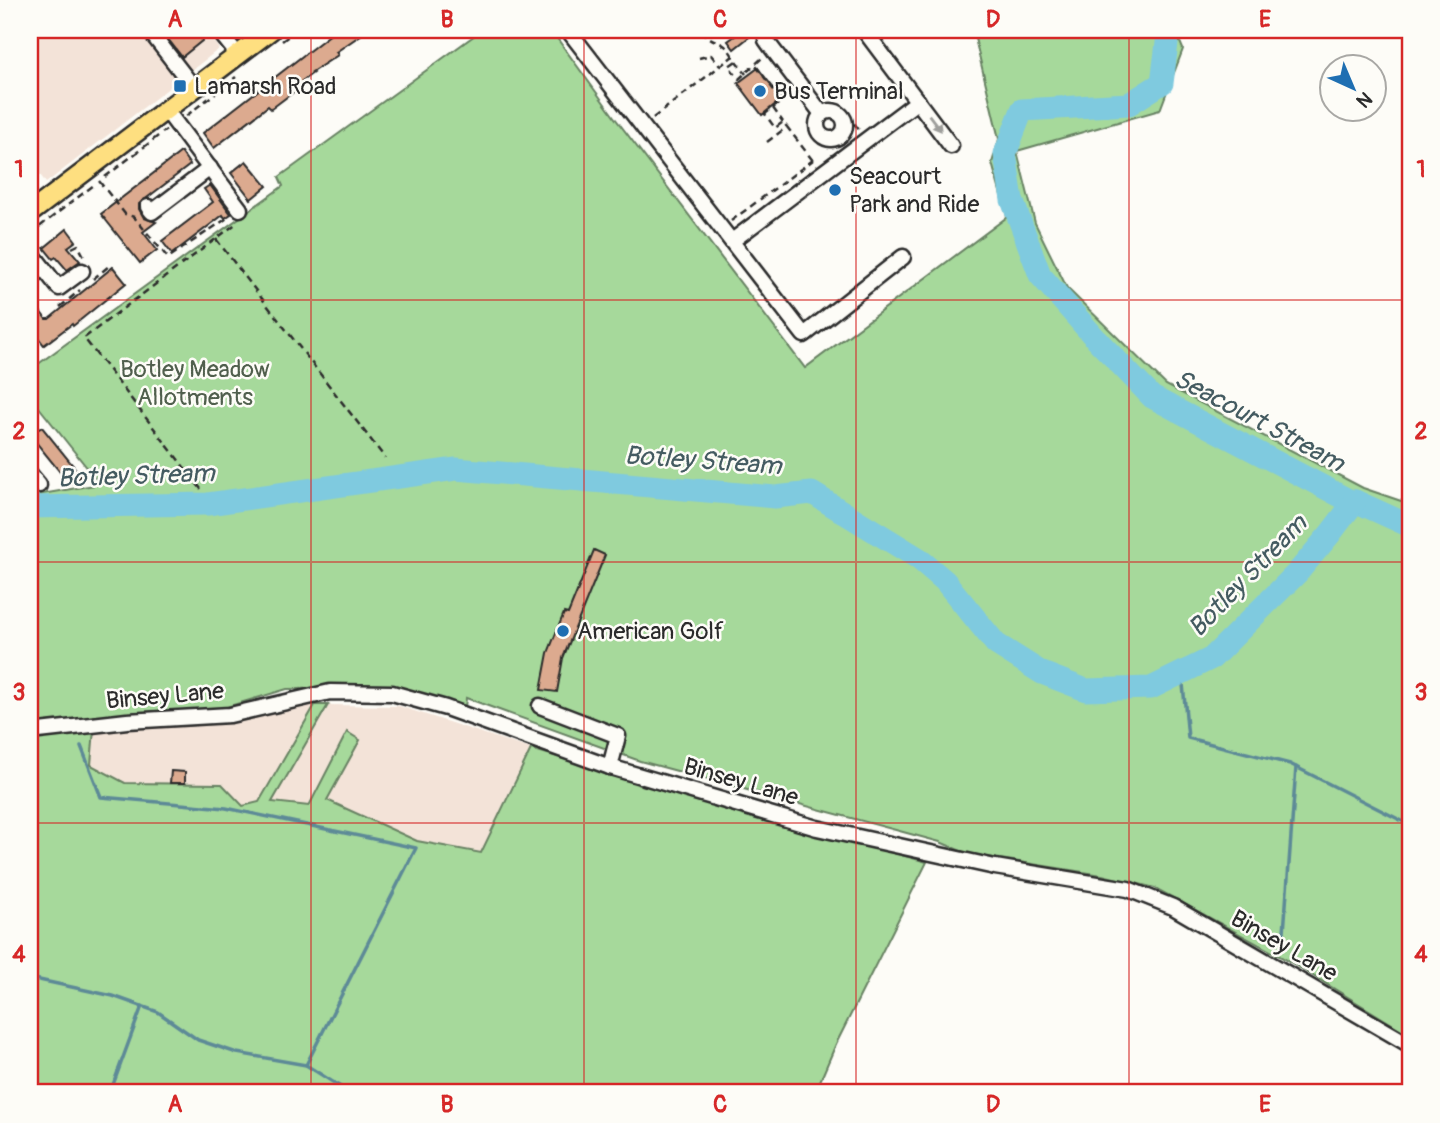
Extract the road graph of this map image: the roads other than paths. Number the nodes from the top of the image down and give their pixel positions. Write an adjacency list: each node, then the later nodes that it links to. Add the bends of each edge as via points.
1 (149, 30): 8 (street)
2 (218, 30): 7 (street)
3 (271, 30): 7 (main road)
4 (568, 30): 17 (street)
5 (768, 30): 11 (street, via 766,40)
6 (864, 30): 9 (street)
7 (238, 55): 8 (main road)
8 (194, 88): 10 (main road)
9 (918, 101): 12 (street, one-way to 12); 17 (street)
10 (166, 110): 13 (street); 16 (main road)
11 (822, 114): 11 (street, via 835,111 845,121 836,138 820,134 817,125)
12 (951, 146)
13 (210, 168): 14 (street, via 152,212); 15 (street)
14 (148, 207)
15 (240, 209)
16 (30, 214)
17 (732, 241): 19 (street, via 804,335)
18 (30, 251): 20 (street, via 59,288)
19 (903, 257)
20 (82, 271)
21 (540, 706): 23 (street, via 618,736)
22 (30, 732): 23 (street, Binsey Lane, via 230,715 330,691 392,693)
23 (610, 767): 24 (street, Binsey Lane, via 817,828 995,867 1128,889 1173,907)
24 (1410, 1045)

